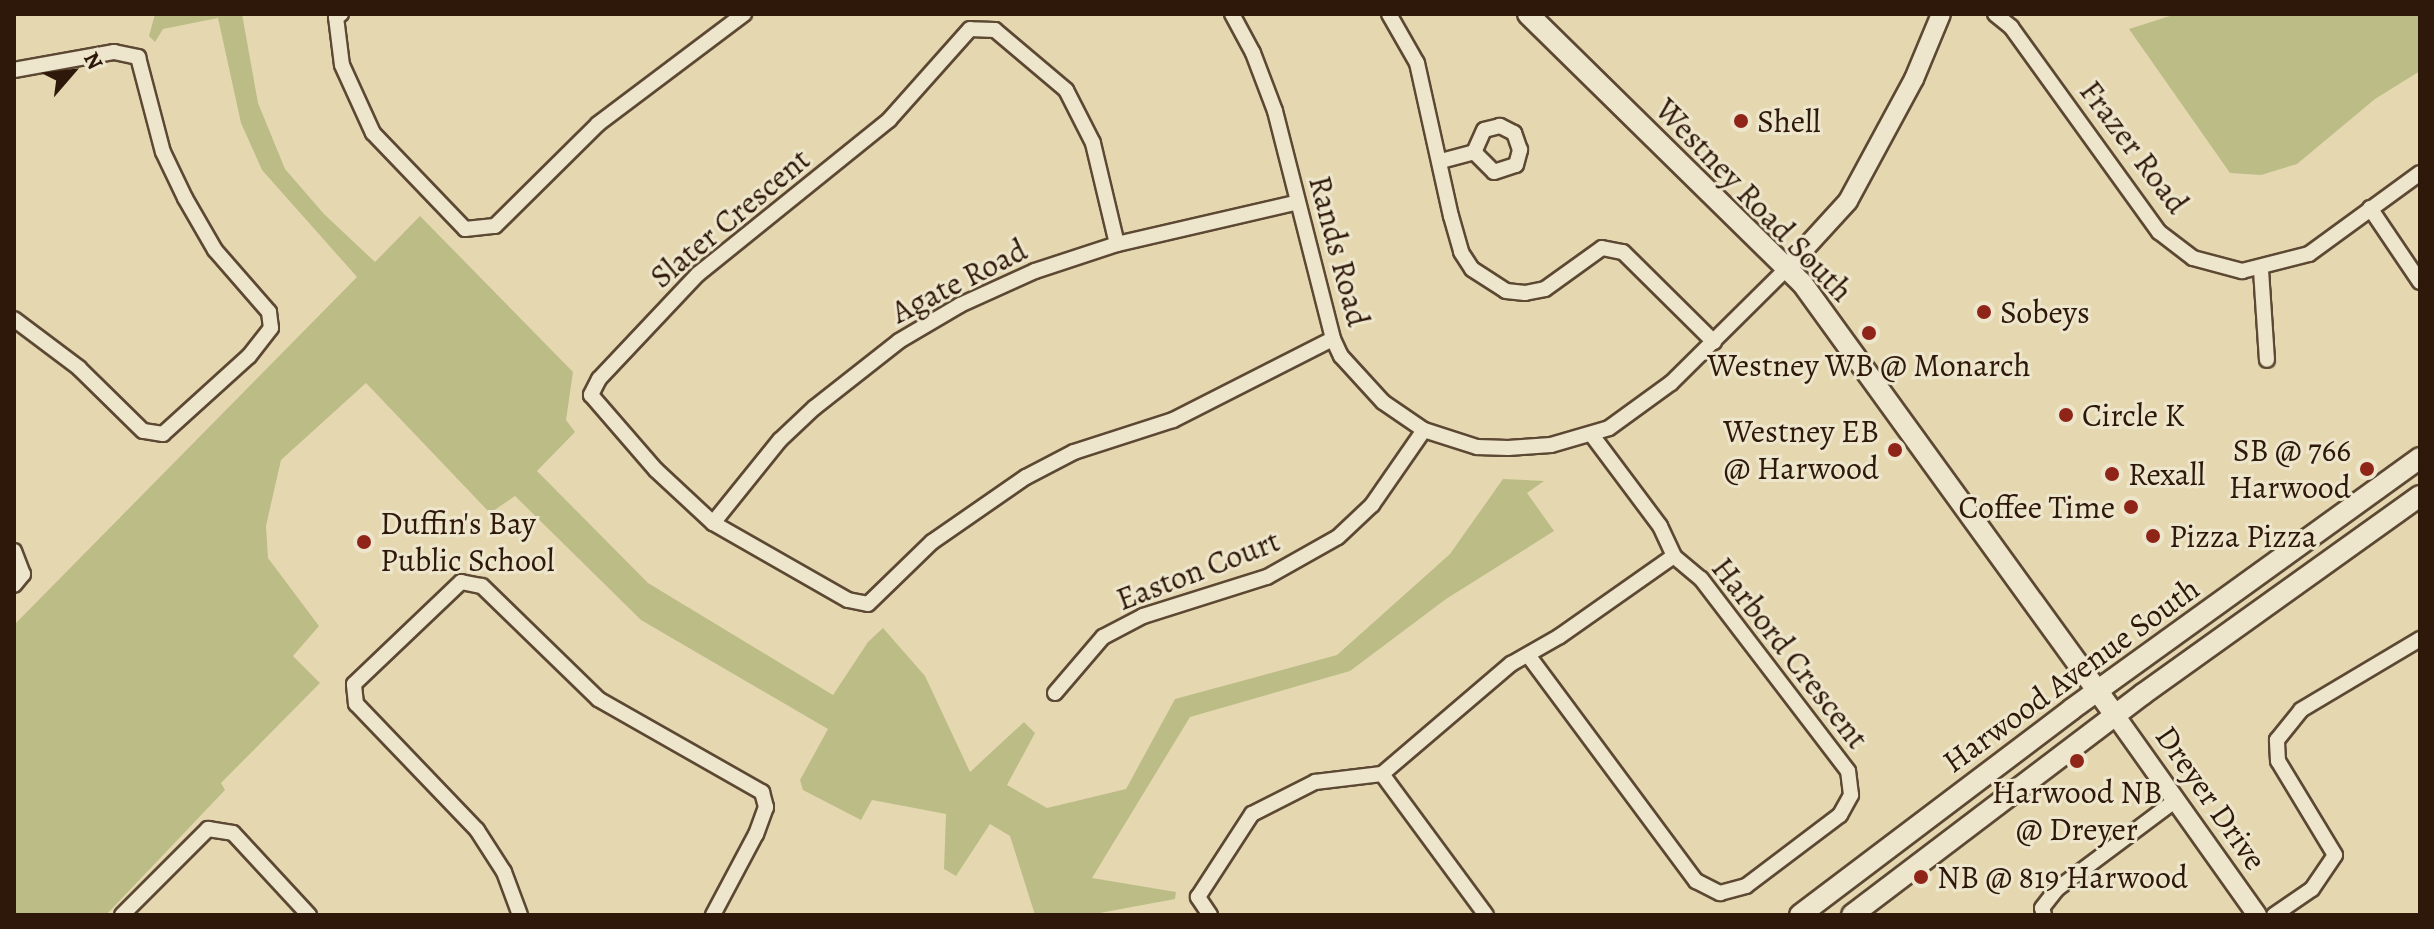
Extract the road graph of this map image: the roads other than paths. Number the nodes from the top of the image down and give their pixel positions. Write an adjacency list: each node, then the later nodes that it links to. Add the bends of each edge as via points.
1 (341, 14): 2 (street, via 336,17 342,65 373,133 465,229 495,226 598,124)
2 (744, 14)
3 (1232, 14): 12 (street, Rands Road, via 1275,111)
4 (1389, 14): 10 (street, via 1400,24 1417,63)
5 (1528, 14): 15 (main road, Westney Road South)
6 (1941, 14): 15 (street, via 1914,79 1848,201)
7 (1995, 14): 16 (street, Frazer Road, via 2011,27 2159,232 2193,258 2223,268)
8 (14, 70): 18 (street, via 114,52 138,57 163,152 185,198 215,250 269,312 271,328 249,356 163,434 143,431 79,368)
9 (1474, 152): 10 (street)
10 (1441, 161): 20 (street, via 1461,252 1489,281 1506,291 1545,289 1602,248 1623,252)
11 (2420, 173): 13 (street, Frazer Road)
12 (1295, 203): 14 (street, Agate Road); 19 (street, Rands Road)
13 (2370, 208): 16 (street, Frazer Road, via 2309,254); 17 (street)
14 (1117, 244): 26 (street, Agate Road, via 1010,282 899,341 780,440); 26 (street, Slater Crescent, via 1093,143 1066,90 995,30 970,29 889,120 698,274 599,379 591,395 609,420)
15 (1786, 269): 20 (street, Rands Road); 32 (main road, Westney Road South, via 1851,346 2034,609)
16 (2261, 270): 21 (street)
17 (2420, 282)
18 (14, 319)
19 (1333, 339): 22 (street, Rands Road, via 1341,356 1383,402); 26 (street, Slater Crescent, via 1173,420 1074,452 1026,477 932,542 868,604 848,600)
20 (1714, 342): 23 (street, Rands Road, via 1640,410)
21 (2267, 360)
22 (1424, 430): 23 (street, Rands Road, via 1477,447 1508,448); 33 (street, Easton Court, via 1372,505 1338,537 1267,577 1143,616 1103,637)
23 (1592, 435): 28 (street, via 1660,526)
24 (2420, 458): 32 (main road, Harwood Avenue South)
25 (2420, 496): 34 (main road, Harwood Avenue South)
26 (713, 523)
27 (14, 551): 29 (street, via 23,574)
28 (1674, 556): 31 (street); 31 (street, Harbord Crescent, via 1701,579 1848,771 1851,795 1840,815 1746,886 1720,893 1696,881)
29 (14, 585)
30 (2420, 639): 47 (street, via 2301,710 2277,740 2278,761 2335,855 2312,889)
31 (1528, 655): 35 (street, via 1485,684)
32 (2098, 690): 34 (main road, Westney Road South); 44 (main road, Harwood Avenue South)
33 (1055, 693)
34 (2115, 715): 36 (street, Dreyer Drive); 45 (main road, Harwood Avenue South)
35 (1382, 774): 42 (street, via 1315,782 1252,814 1198,897); 43 (street)
36 (2176, 800): 37 (street, Dreyer Drive); 46 (street, via 2057,889 2042,908)
37 (2254, 914)
38 (122, 915): 39 (street, via 208,829 241,840)
39 (309, 915)
40 (520, 915): 41 (street, via 504,872 477,830 376,731 356,704 354,684 461,582 482,586 598,699 762,792 766,807 756,834)
41 (713, 915)
42 (1210, 915)
43 (1486, 915)
44 (1800, 915)
45 (1852, 915)
46 (2044, 915)
47 (2274, 915)

